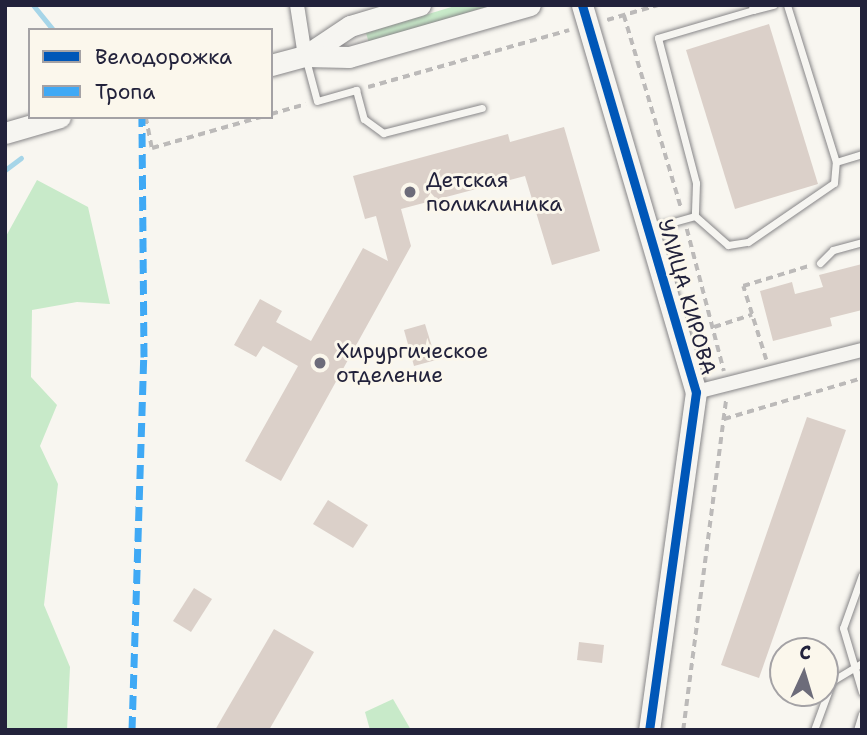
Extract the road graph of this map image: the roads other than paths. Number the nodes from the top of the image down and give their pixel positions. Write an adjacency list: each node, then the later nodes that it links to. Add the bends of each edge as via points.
1 (297, 5): 8 (street)
2 (420, 5): 8 (street, via 350,26)
3 (530, 5): 8 (street, via 349,57)
4 (773, 5): 6 (lane)
5 (787, 5): 14 (lane)
6 (752, 8): 15 (lane, via 658,38 696,183)
7 (585, 15): 16 (street, УЛИЦА КИРОВА)
8 (305, 56): 9 (street); 10 (lane, via 317,101 356,90 364,119 383,133)
9 (273, 64)
10 (482, 108)
11 (53, 119): 12 (street)
12 (5, 133)
13 (862, 154): 14 (lane)
14 (836, 162): 15 (lane, via 834,183 748,242 728,246)
15 (695, 216): 16 (lane)
16 (649, 228): 20 (street, УЛИЦА КИРОВА)
17 (862, 242): 18 (lane, via 833,250)
18 (820, 263)
19 (862, 350): 20 (street)
20 (696, 392): 25 (street, УЛИЦА КИРОВА)
21 (862, 575): 22 (lane, via 843,628)
22 (858, 665): 23 (lane); 26 (lane, via 832,681)
23 (862, 692)
24 (862, 714): 27 (lane)
25 (649, 730)
26 (814, 730)
27 (857, 730)

